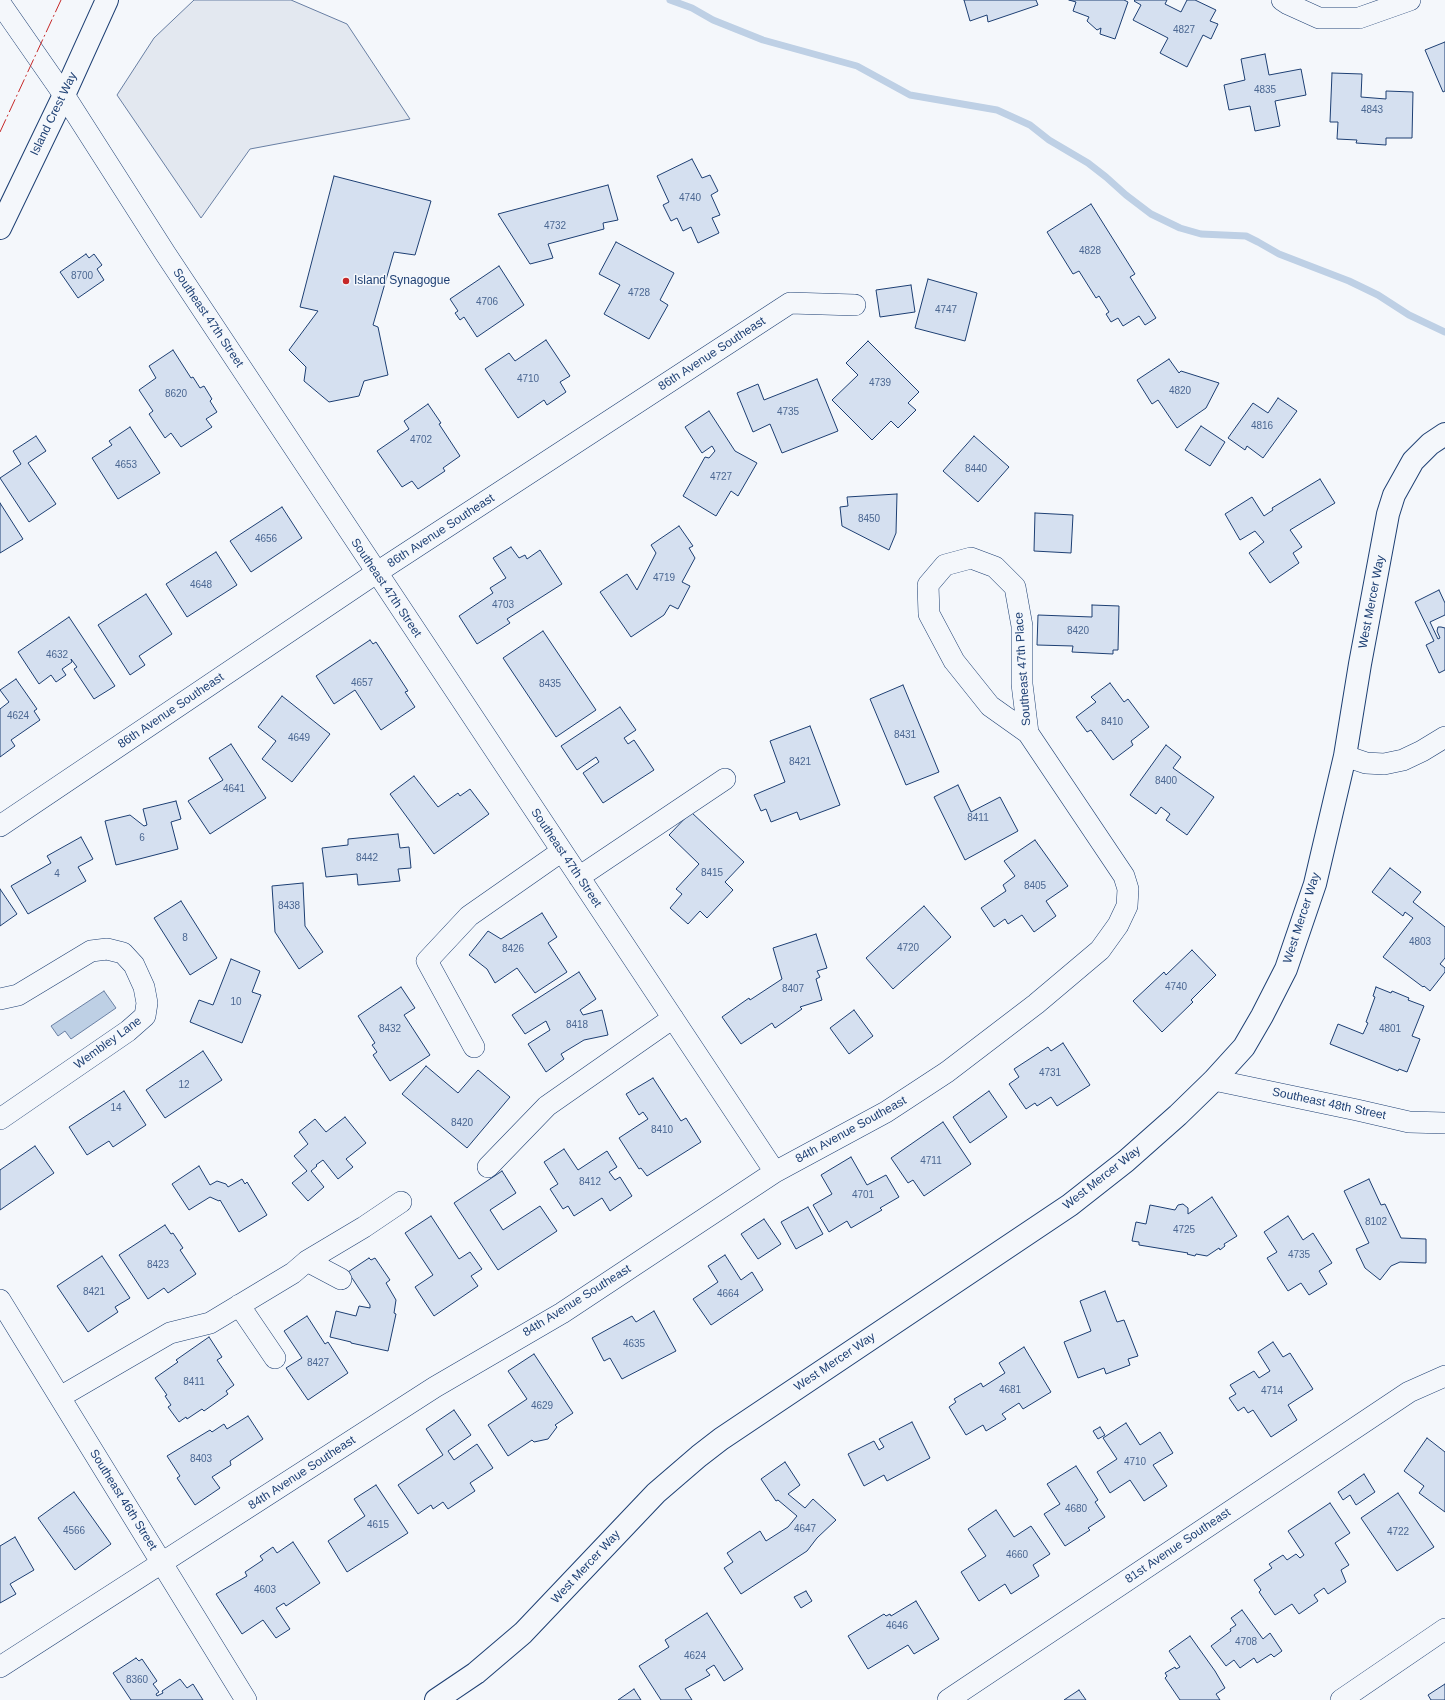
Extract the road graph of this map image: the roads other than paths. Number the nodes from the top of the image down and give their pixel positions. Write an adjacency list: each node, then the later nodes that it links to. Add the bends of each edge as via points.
1 (107, 0): 5 (street, Island Crest Way)
2 (1282, 0): 3 (street, via 1319,18 1360,18)
3 (1410, 0)
4 (0, 3): 5 (street, Southeast 47th Street)
5 (64, 95): 6 (street, Island Crest Way); 9 (street, Southeast 47th Street)
6 (0, 228)
7 (855, 305): 9 (street, 86th Avenue Southeast, via 790,303)
8 (1445, 434): 12 (street, West Mercer Way, via 1430,444 1413,461 1394,495 1388,514)
9 (376, 573): 14 (street, 86th Avenue Southeast); 15 (street, Southeast 47th Street)
10 (1028, 733): 10 (street, Southeast 47th Place, via 1022,684 1022,626 1015,587 996,567 971,558 945,565 928,585 929,614 954,661 990,706); 17 (street, Southeast 47th Place, via 1124,876 1128,890)
11 (1445, 737): 12 (street, via 1403,760 1384,764 1366,764)
12 (1344, 756): 21 (street, West Mercer Way, via 1315,884 1286,968 1244,1047)
13 (725, 780): 16 (street)
14 (0, 826)
15 (562, 851): 16 (street, Southeast 47th Street); 20 (street, via 470,916 427,961)
16 (579, 877): 19 (street, Southeast 47th Street)
17 (1127, 906): 25 (street, 84th Avenue Southeast, via 1118,925 1100,950 1036,1004 947,1072 886,1112)
18 (0, 999): 22 (street, Wembley Lane, via 18,995 91,951 107,949 124,953 134,965 144,987 147,1003 145,1016 128,1031)
19 (673, 1018): 24 (street, via 546,1106); 25 (street, Southeast 47th Street)
20 (474, 1047)
21 (1214, 1080): 23 (street, Southeast 48th Street, via 1409,1122); 38 (street, West Mercer Way, via 1126,1161 1070,1205 699,1456 656,1493 524,1633 476,1673)
22 (0, 1119)
23 (1445, 1123)
24 (488, 1167)
25 (775, 1172): 34 (street, 84th Avenue Southeast, via 562,1313 435,1387)
26 (401, 1202): 27 (street)
27 (307, 1261): 28 (street); 30 (street, via 293,1273)
28 (341, 1279)
29 (0, 1300): 33 (street, Southeast 46th Street)
30 (238, 1305): 31 (street); 33 (street, via 210,1323 170,1333)
31 (275, 1358)
32 (1445, 1376): 39 (street, 81st Avenue Southeast, via 1409,1392)
33 (60, 1397): 34 (street, Southeast 46th Street)
34 (162, 1563): 36 (street, 84th Avenue Southeast); 37 (street, Southeast 46th Street)
35 (1445, 1629): 40 (street)
36 (0, 1667)
37 (246, 1700)
38 (436, 1700)
39 (948, 1700)
40 (1341, 1700)

